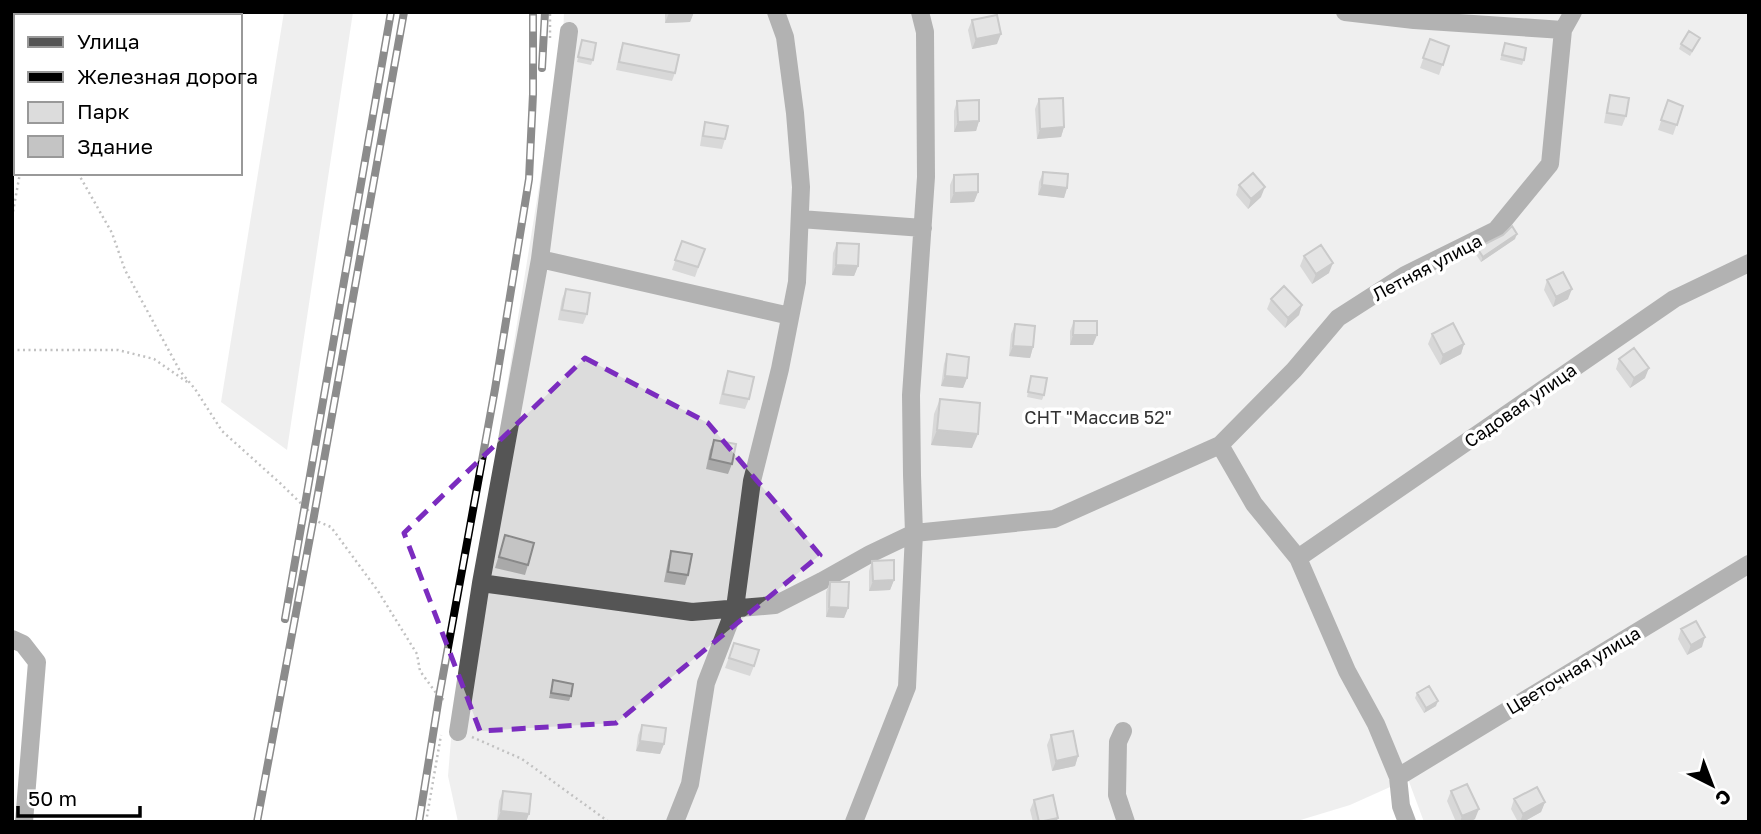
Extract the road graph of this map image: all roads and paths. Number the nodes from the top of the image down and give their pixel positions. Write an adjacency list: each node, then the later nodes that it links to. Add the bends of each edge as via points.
1 (776, 12): 10 (lane, via 785,37 795,113)
2 (920, 12): 11 (lane, via 925,32)
3 (1345, 12): 5 (lane)
4 (1573, 12): 5 (lane, Летняя улица)
5 (1563, 30): 17 (lane, Летняя улица, via 1550,164 1496,230 1405,275 1338,318)
6 (569, 32): 12 (lane)
7 (20, 175): 9 (path)
8 (79, 175): 16 (path, via 112,233 125,270 180,371)
9 (12, 217)
10 (800, 219): 11 (lane); 14 (lane)
11 (923, 229): 18 (lane, via 911,395)
12 (540, 259): 14 (lane); 21 (lane)
13 (1749, 263): 19 (lane, Садовая улица, via 1674,299)
14 (790, 316): 22 (lane, via 752,481)
15 (12, 350): 16 (path, via 118,351 154,359)
16 (195, 388): 24 (path, via 222,431 318,522 331,527 417,654 420,671)
17 (1220, 445): 18 (lane, via 1054,519); 19 (lane, via 1254,504)
18 (915, 533): 22 (lane, via 775,605); 32 (lane, via 907,687)
19 (1298, 558): 27 (lane)
20 (1749, 564): 27 (lane, Цветочная улица)
21 (481, 583): 22 (lane, via 692,612); 25 (lane)
22 (735, 608): 31 (lane, via 706,683 690,783)
23 (12, 639): 29 (lane, via 37,662)
24 (447, 701)
25 (458, 732): 30 (path, via 522,759)
26 (1123, 732): 33 (lane, via 1118,742 1116,795)
27 (1398, 777): 28 (lane)
28 (1405, 821)
29 (24, 822)
30 (609, 822)
31 (675, 822)
32 (854, 822)
33 (1126, 822)

